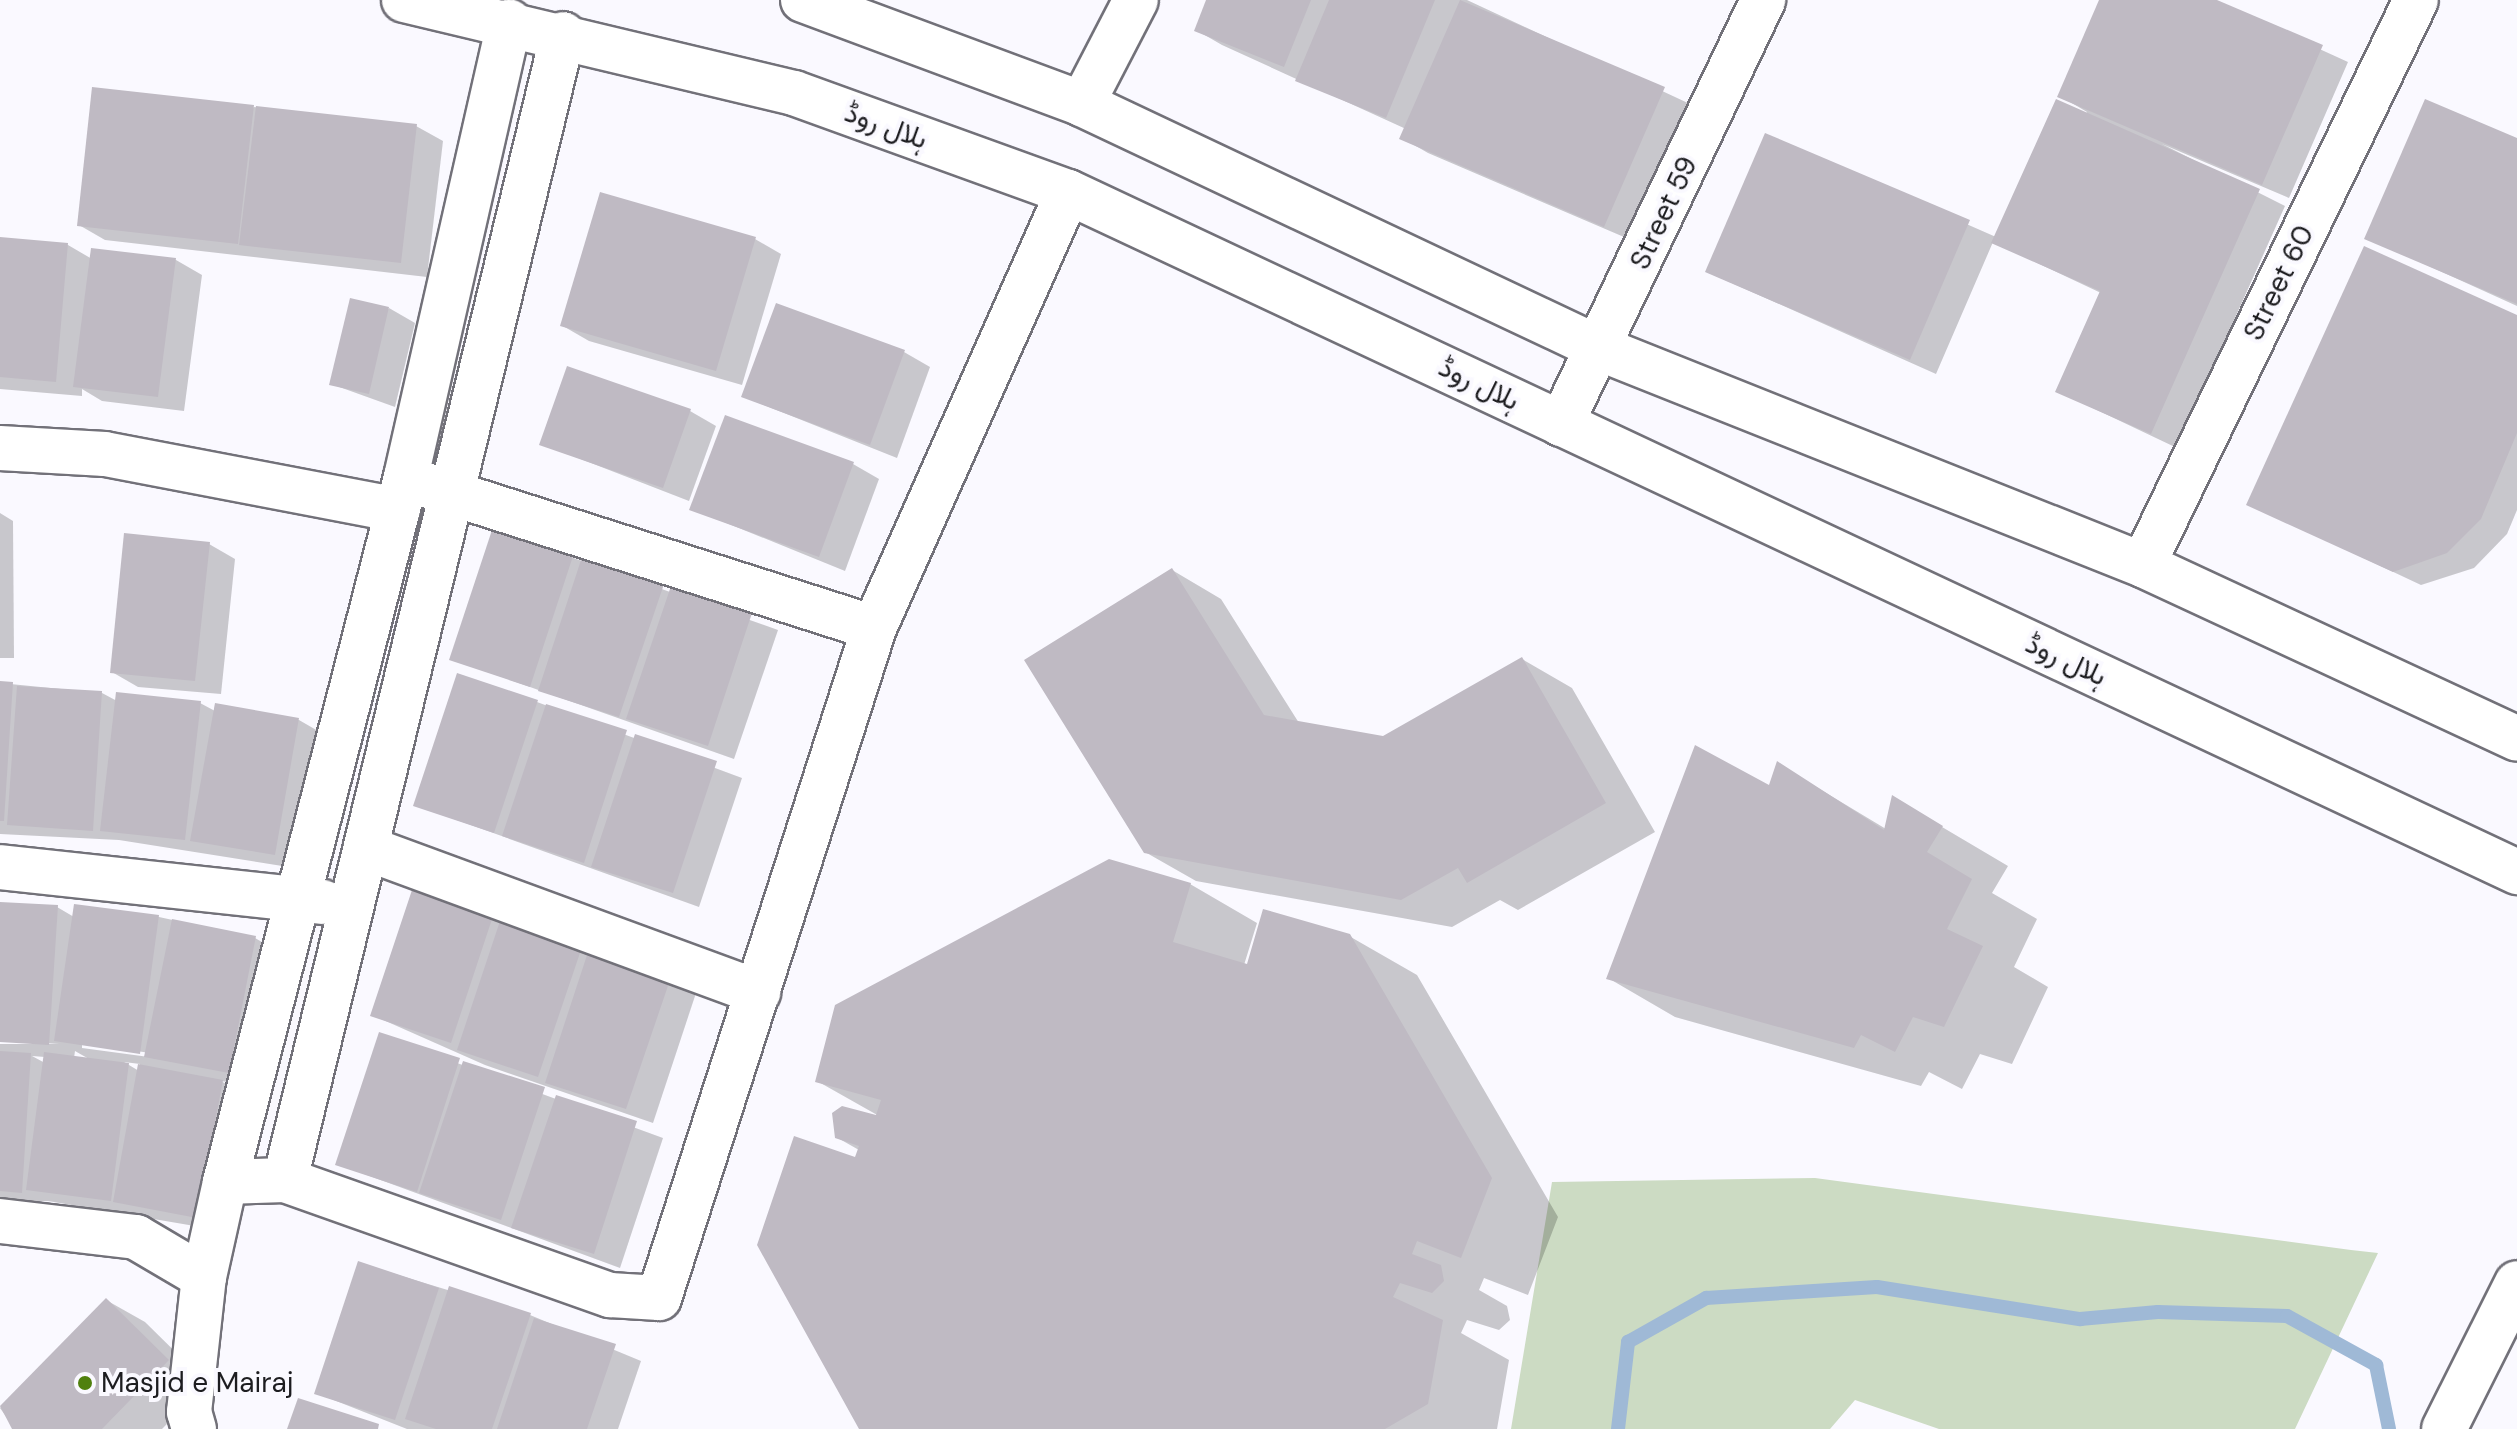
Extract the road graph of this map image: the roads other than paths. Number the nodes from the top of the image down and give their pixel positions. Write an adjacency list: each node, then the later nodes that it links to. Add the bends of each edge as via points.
1 (404, 0): 6 (street, ہلال روڈ)
2 (803, 0): 8 (street)
3 (1136, 0): 8 (street)
4 (1763, 0): 10 (street, Street 59)
5 (2416, 0): 15 (street, Street 60)
6 (509, 22): 7 (street, ہلال روڈ); 13 (street)
7 (563, 34): 9 (street, ہلال روڈ, via 794,93); 14 (street)
8 (1082, 104): 10 (street)
9 (1068, 192): 11 (street, ہلال روڈ); 16 (street)
10 (1601, 349): 11 (street, Street 59); 15 (street)
11 (1561, 424): 20 (street, ہلال روڈ)
12 (0, 448): 13 (street, via 105,454)
13 (402, 493): 14 (street); 21 (street)
14 (450, 495): 16 (street); 18 (street)
15 (2143, 565): 17 (street)
16 (874, 628): 23 (street)
17 (2517, 739)
18 (366, 848): 22 (street); 23 (street)
19 (0, 867): 21 (street)
20 (2517, 872)
21 (295, 897): 22 (street); 25 (street)
22 (351, 908): 24 (street)
23 (758, 992): 24 (street, via 659,1298 610,1295)
24 (285, 1180): 25 (street)
25 (225, 1182): 27 (street)
26 (0, 1221): 27 (street, via 136,1237)
27 (204, 1277): 30 (street, via 189,1412)
28 (2517, 1283): 29 (street)
29 (2449, 1416)
30 (194, 1429)

